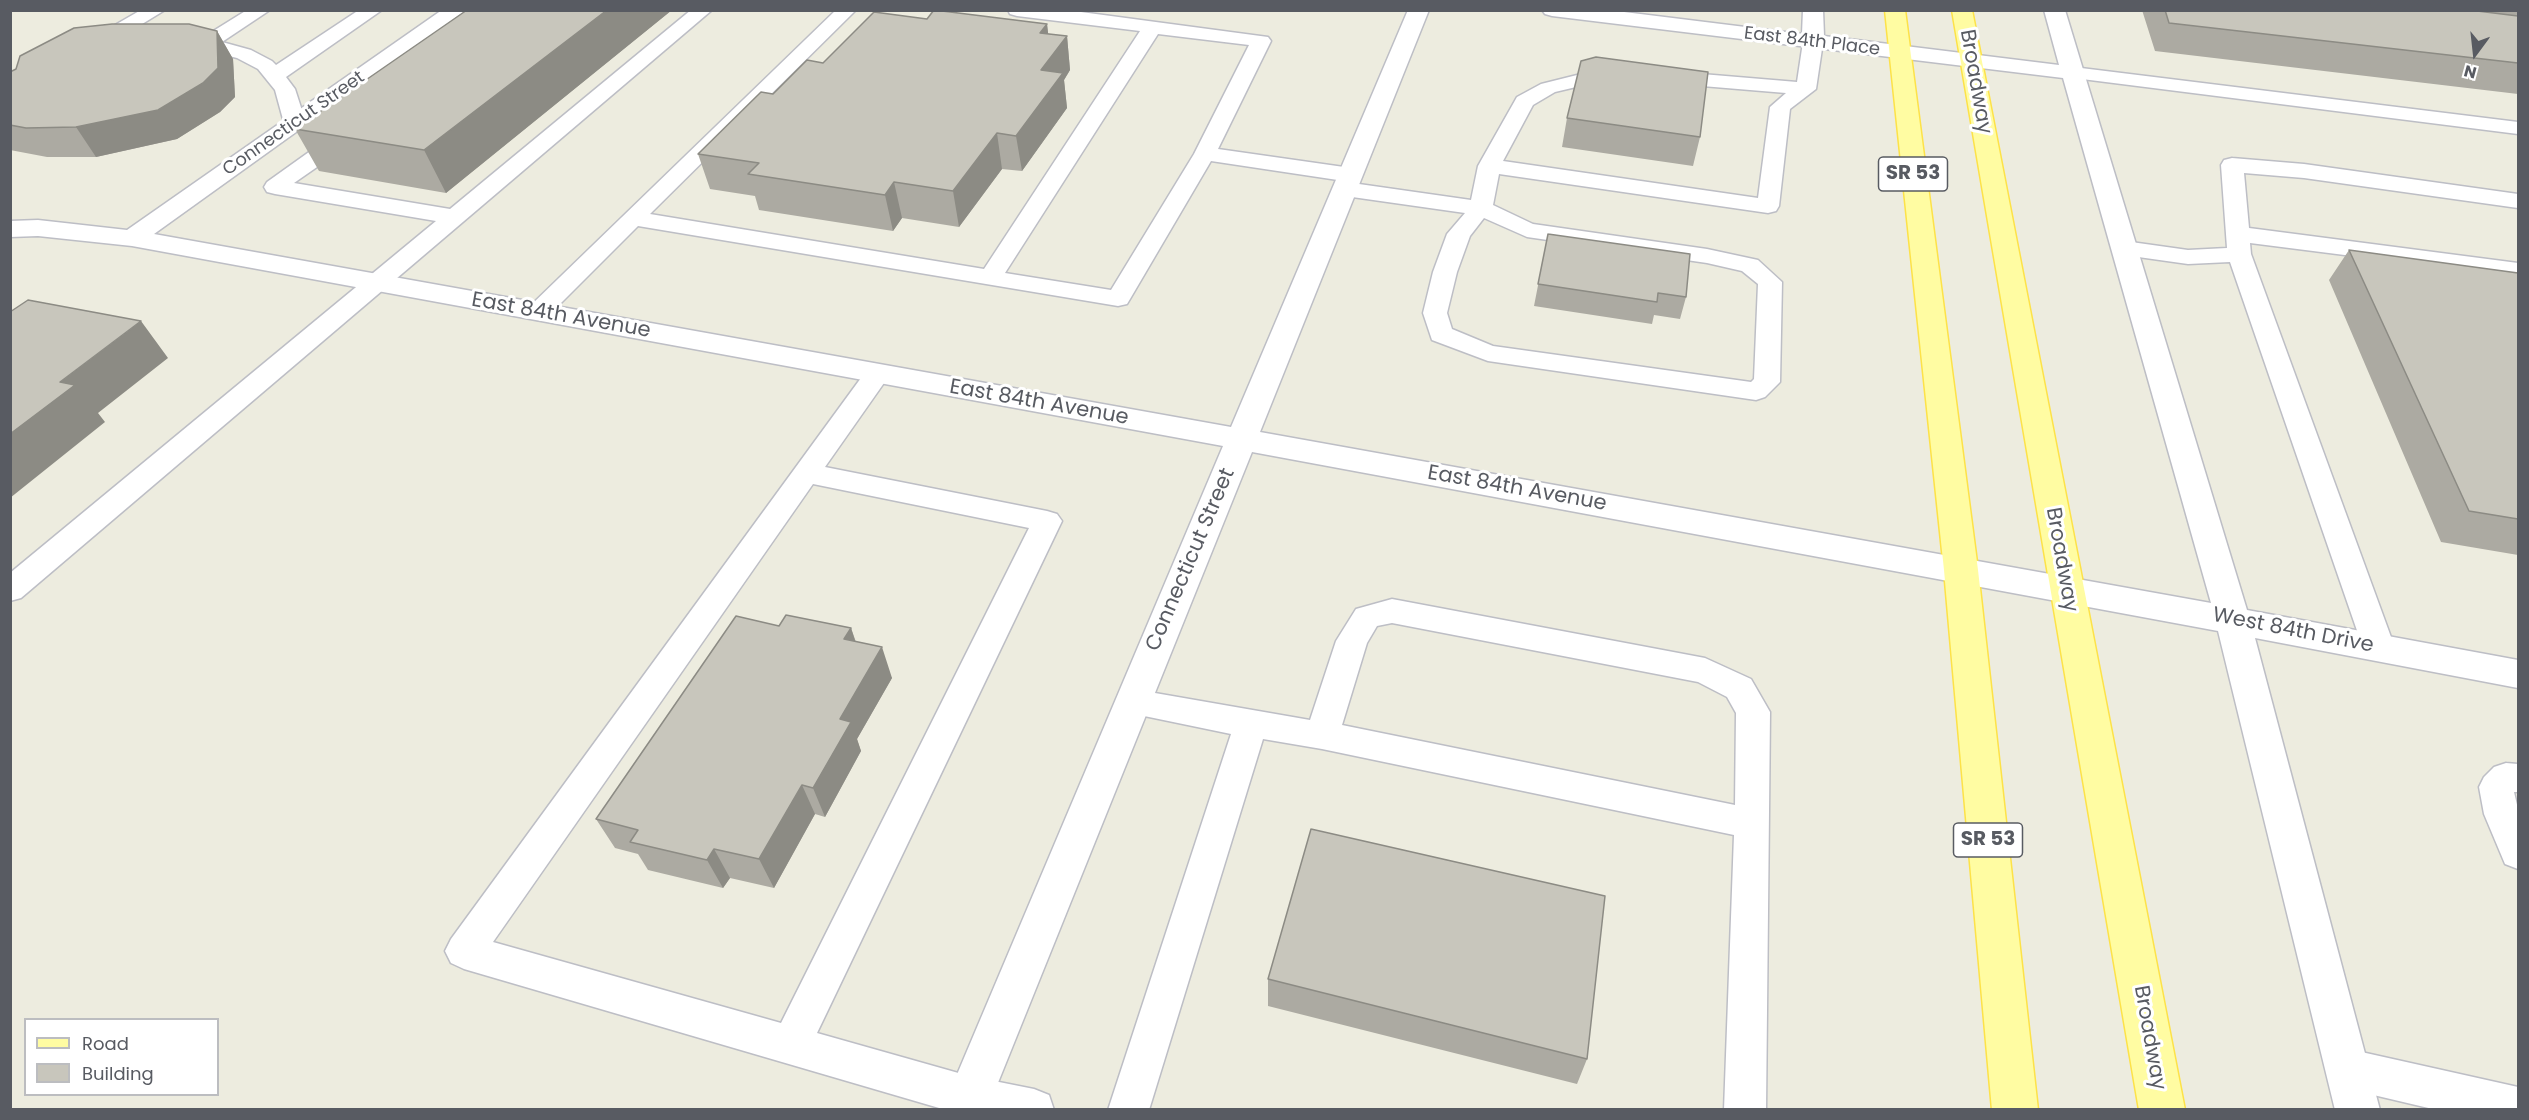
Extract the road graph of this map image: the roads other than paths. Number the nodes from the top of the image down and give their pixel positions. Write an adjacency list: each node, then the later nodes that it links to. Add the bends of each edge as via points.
1 (156, 10): 16 (lane, via 83,51)
2 (261, 10): 18 (lane)
3 (372, 10): 22 (lane)
4 (456, 10): 24 (street, Connecticut Street)
5 (703, 10): 32 (lane)
6 (847, 10): 33 (lane)
7 (1017, 10): 14 (lane)
8 (1419, 10): 29 (street, Connecticut Street)
9 (1552, 10): 15 (street, East 84th Place)
10 (1813, 10): 15 (street)
11 (1895, 10): 19 (main road, SR 53)
12 (1962, 10): 20 (main road, Broadway)
13 (2054, 10): 21 (street)
14 (1153, 27): 27 (lane, via 1261,41); 39 (lane)
15 (1813, 42): 19 (street, East 84th Place); 23 (lane)
16 (141, 43)
17 (162, 43): 18 (lane)
18 (206, 44): 22 (lane, via 244,54)
19 (1899, 52): 20 (street, East 84th Place); 45 (main road, SR 53)
20 (1971, 61): 21 (street, East 84th Place); 46 (main road, Broadway)
21 (2073, 73): 26 (lane); 37 (street)
22 (275, 75): 24 (lane, via 285,89)
23 (1806, 89): 28 (lane, via 1683,77 1593,77 1548,88 1524,101); 28 (lane, via 1780,107 1768,206)
24 (295, 123): 35 (street, Connecticut Street)
25 (360, 126): 32 (lane, via 275,187)
26 (2518, 128)
27 (1205, 154): 29 (lane); 39 (lane, via 1118,299)
28 (1489, 165): 31 (lane)
29 (1348, 182): 31 (lane); 43 (street, Connecticut Street)
30 (2518, 201): 36 (lane, via 2304,171 2232,165)
31 (1480, 208): 31 (lane, via 1459,234 1445,272 1435,313 1440,334 1488,353 1756,391 1767,382 1770,282 1750,266 1707,256 1527,230)
32 (456, 217): 40 (lane)
33 (633, 218): 39 (lane); 41 (lane)
34 (10, 229): 35 (street, East 84th Avenue)
35 (132, 237): 40 (street, East 84th Avenue)
36 (2238, 244): 37 (lane, via 2188,257); 38 (lane); 49 (lane)
37 (2124, 248): 48 (street)
38 (2518, 270)
39 (990, 278)
40 (379, 283): 41 (street, East 84th Avenue); 47 (lane)
41 (538, 312): 42 (street, East 84th Avenue)
42 (878, 373): 43 (street, East 84th Avenue); 44 (lane)
43 (1241, 439): 45 (street, East 84th Avenue); 51 (street, Connecticut Street)
44 (806, 473): 57 (lane, via 1047,521); 57 (lane, via 464,951)
45 (1961, 570): 46 (street, East 84th Avenue); 64 (main road, SR 53)
46 (2067, 589): 48 (street, West 84th Drive); 65 (main road, Broadway)
47 (10, 590)
48 (2233, 620): 49 (street, West 84th Drive); 58 (street)
49 (2379, 648): 50 (street, West 84th Drive)
50 (2518, 674)
51 (1132, 702): 52 (lane); 59 (street, Connecticut Street)
52 (1251, 724): 53 (lane); 62 (lane)
53 (1322, 735): 55 (lane); 55 (lane, via 1352,641 1367,617 1392,611 1706,671 1739,688 1753,712)
54 (2518, 778): 56 (lane, via 2506,777 2496,787)
55 (1752, 824): 63 (lane)
56 (2518, 853)
57 (791, 1045): 59 (lane)
58 (2348, 1069): 60 (lane); 66 (street)
59 (966, 1103): 61 (lane)
60 (2518, 1108)
61 (1034, 1110)
62 (1128, 1110)
63 (1745, 1110)
64 (2014, 1110)
65 (2162, 1110)
66 (2358, 1110)

